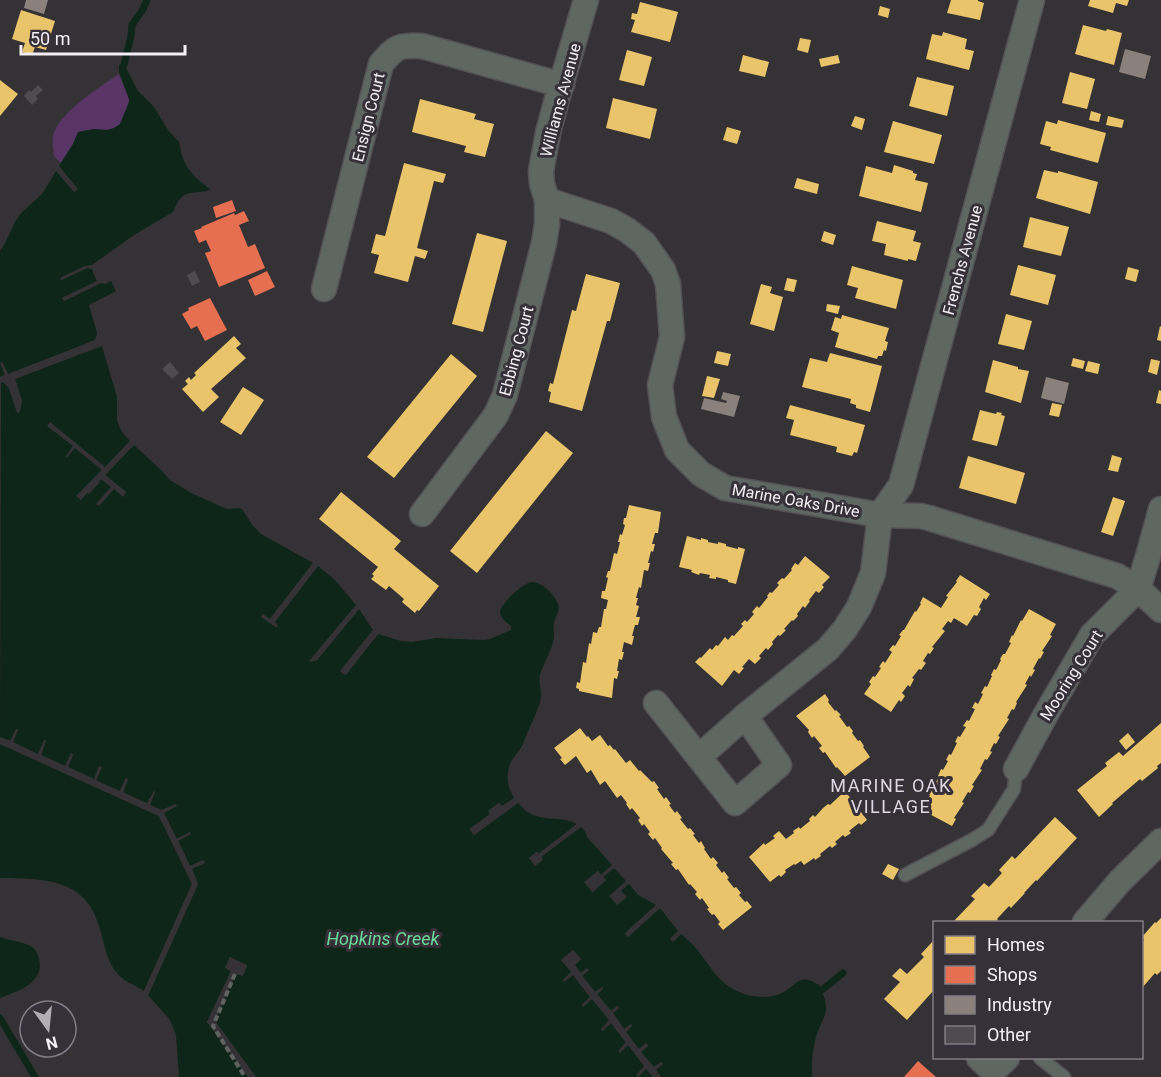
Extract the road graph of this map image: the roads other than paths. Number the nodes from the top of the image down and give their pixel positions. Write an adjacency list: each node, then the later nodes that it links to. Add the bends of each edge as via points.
1 (586, 0): 3 (street, Williams Avenue)
2 (1032, 0): 8 (street, Frenchs Avenue, via 901,485)
3 (562, 85): 4 (street, Williams Avenue, via 541,171); 5 (street, Ensign Court, via 422,46 404,45 392,51 381,64)
4 (547, 200): 7 (street, Ebbing Court, via 544,243 505,395 496,415); 8 (street, Marine Oaks Drive, via 627,230 644,243 663,270 668,284 672,337 660,385 664,417 677,450 701,474 725,488)
5 (324, 289)
6 (1161, 509): 9 (street)
7 (422, 514)
8 (880, 515): 9 (street, Marine Oaks Drive, via 929,518 1100,570); 12 (street, via 873,573 845,629 828,649)
9 (1138, 589): 10 (street, Marine Oaks Drive); 14 (street, Mooring Court, via 1092,635)
10 (1161, 610)
11 (656, 703): 13 (street)
12 (745, 716): 13 (street); 13 (street, via 779,765 735,803)
13 (699, 757)
14 (1016, 769): 16 (lane, via 1014,789 988,830)
15 (1161, 841): 17 (street)
16 (905, 875)
17 (1086, 921)
18 (980, 1059): 19 (street, via 993,1071)
19 (1006, 1059)
20 (1041, 1059): 21 (lane)
21 (1064, 1077)

